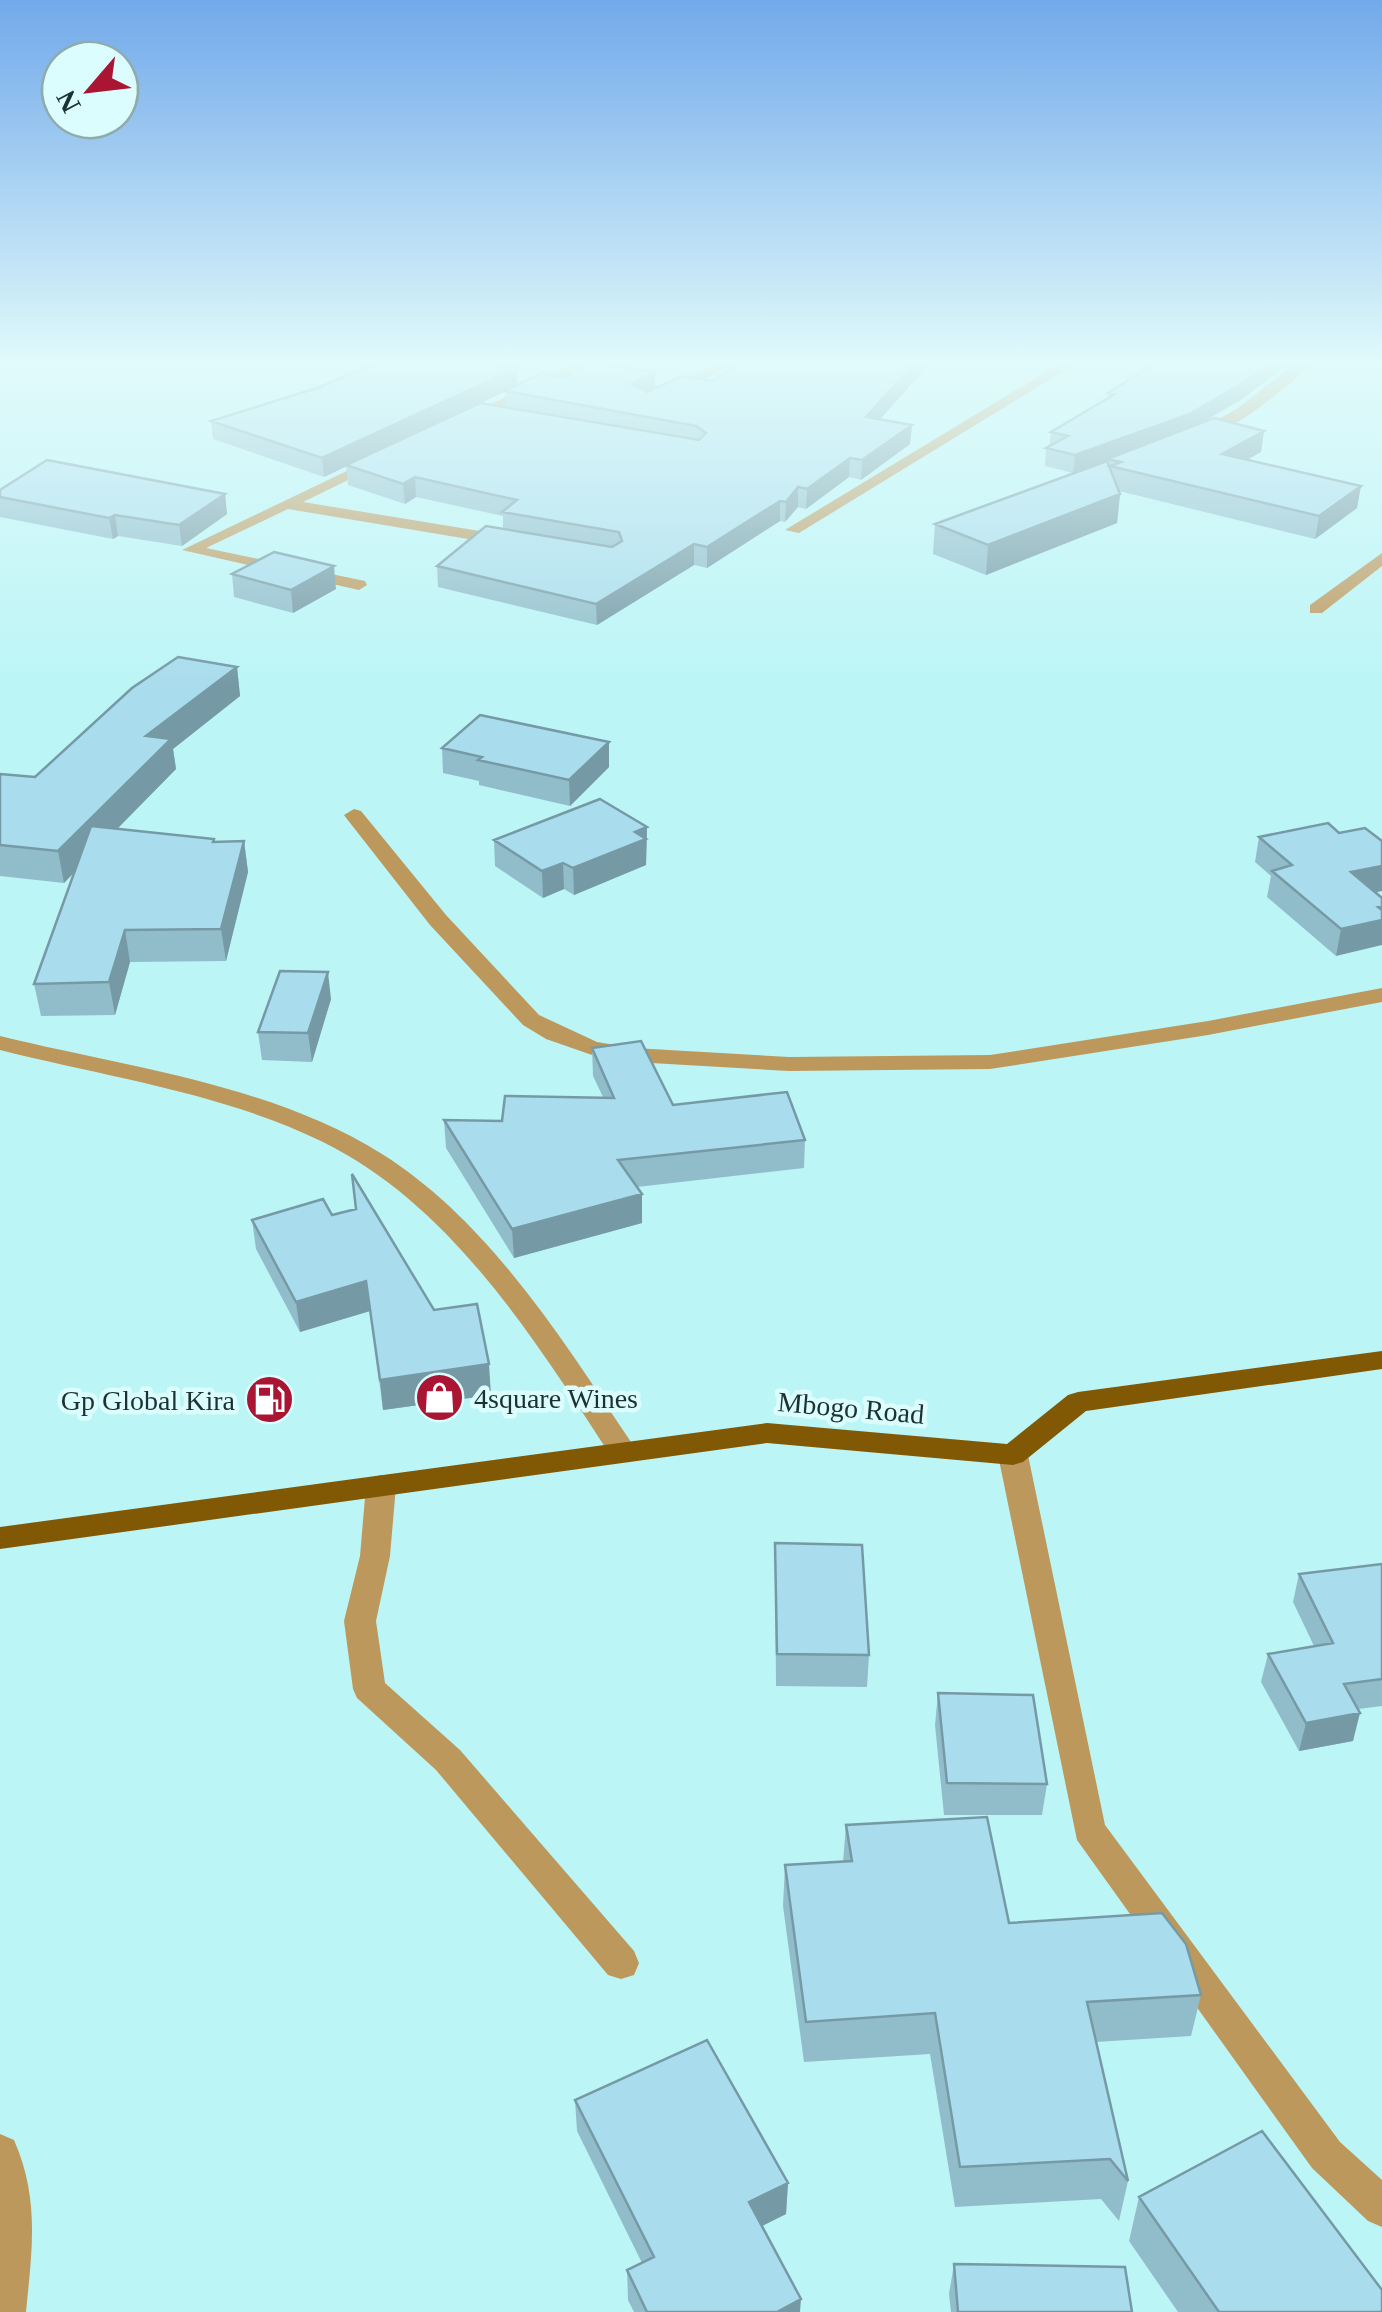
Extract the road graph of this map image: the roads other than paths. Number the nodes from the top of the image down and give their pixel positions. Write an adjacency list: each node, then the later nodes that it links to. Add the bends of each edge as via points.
1 (359, 469): 3 (street)
2 (895, 469): 6 (street)
3 (287, 504): 5 (street); 7 (street)
4 (230, 507): 5 (street)
5 (267, 514): 9 (street, via 190,550)
6 (794, 530)
7 (518, 542)
8 (1382, 558): 10 (street)
9 (359, 585)
10 (1316, 609)
11 (354, 815): 12 (street, via 438,920 531,1020 606,1051 789,1064 990,1062)
12 (1382, 995)
13 (0, 1044): 15 (street, via 279,1115 378,1162 543,1330)
14 (1382, 1360): 16 (main road, via 1078,1402)
15 (623, 1452): 16 (main road, Mbogo Road, via 767,1433); 17 (main road, Mbogo Road)
16 (1013, 1455): 21 (street, via 1089,1830 1326,2155)
17 (381, 1486): 18 (main road, Mbogo Road); 19 (street, via 360,1622 369,1689 448,1760)
18 (0, 1538)
19 (621, 1963)
20 (0, 2153): 22 (street, via 16,2220)
21 (1382, 2207)
22 (5, 2312)

